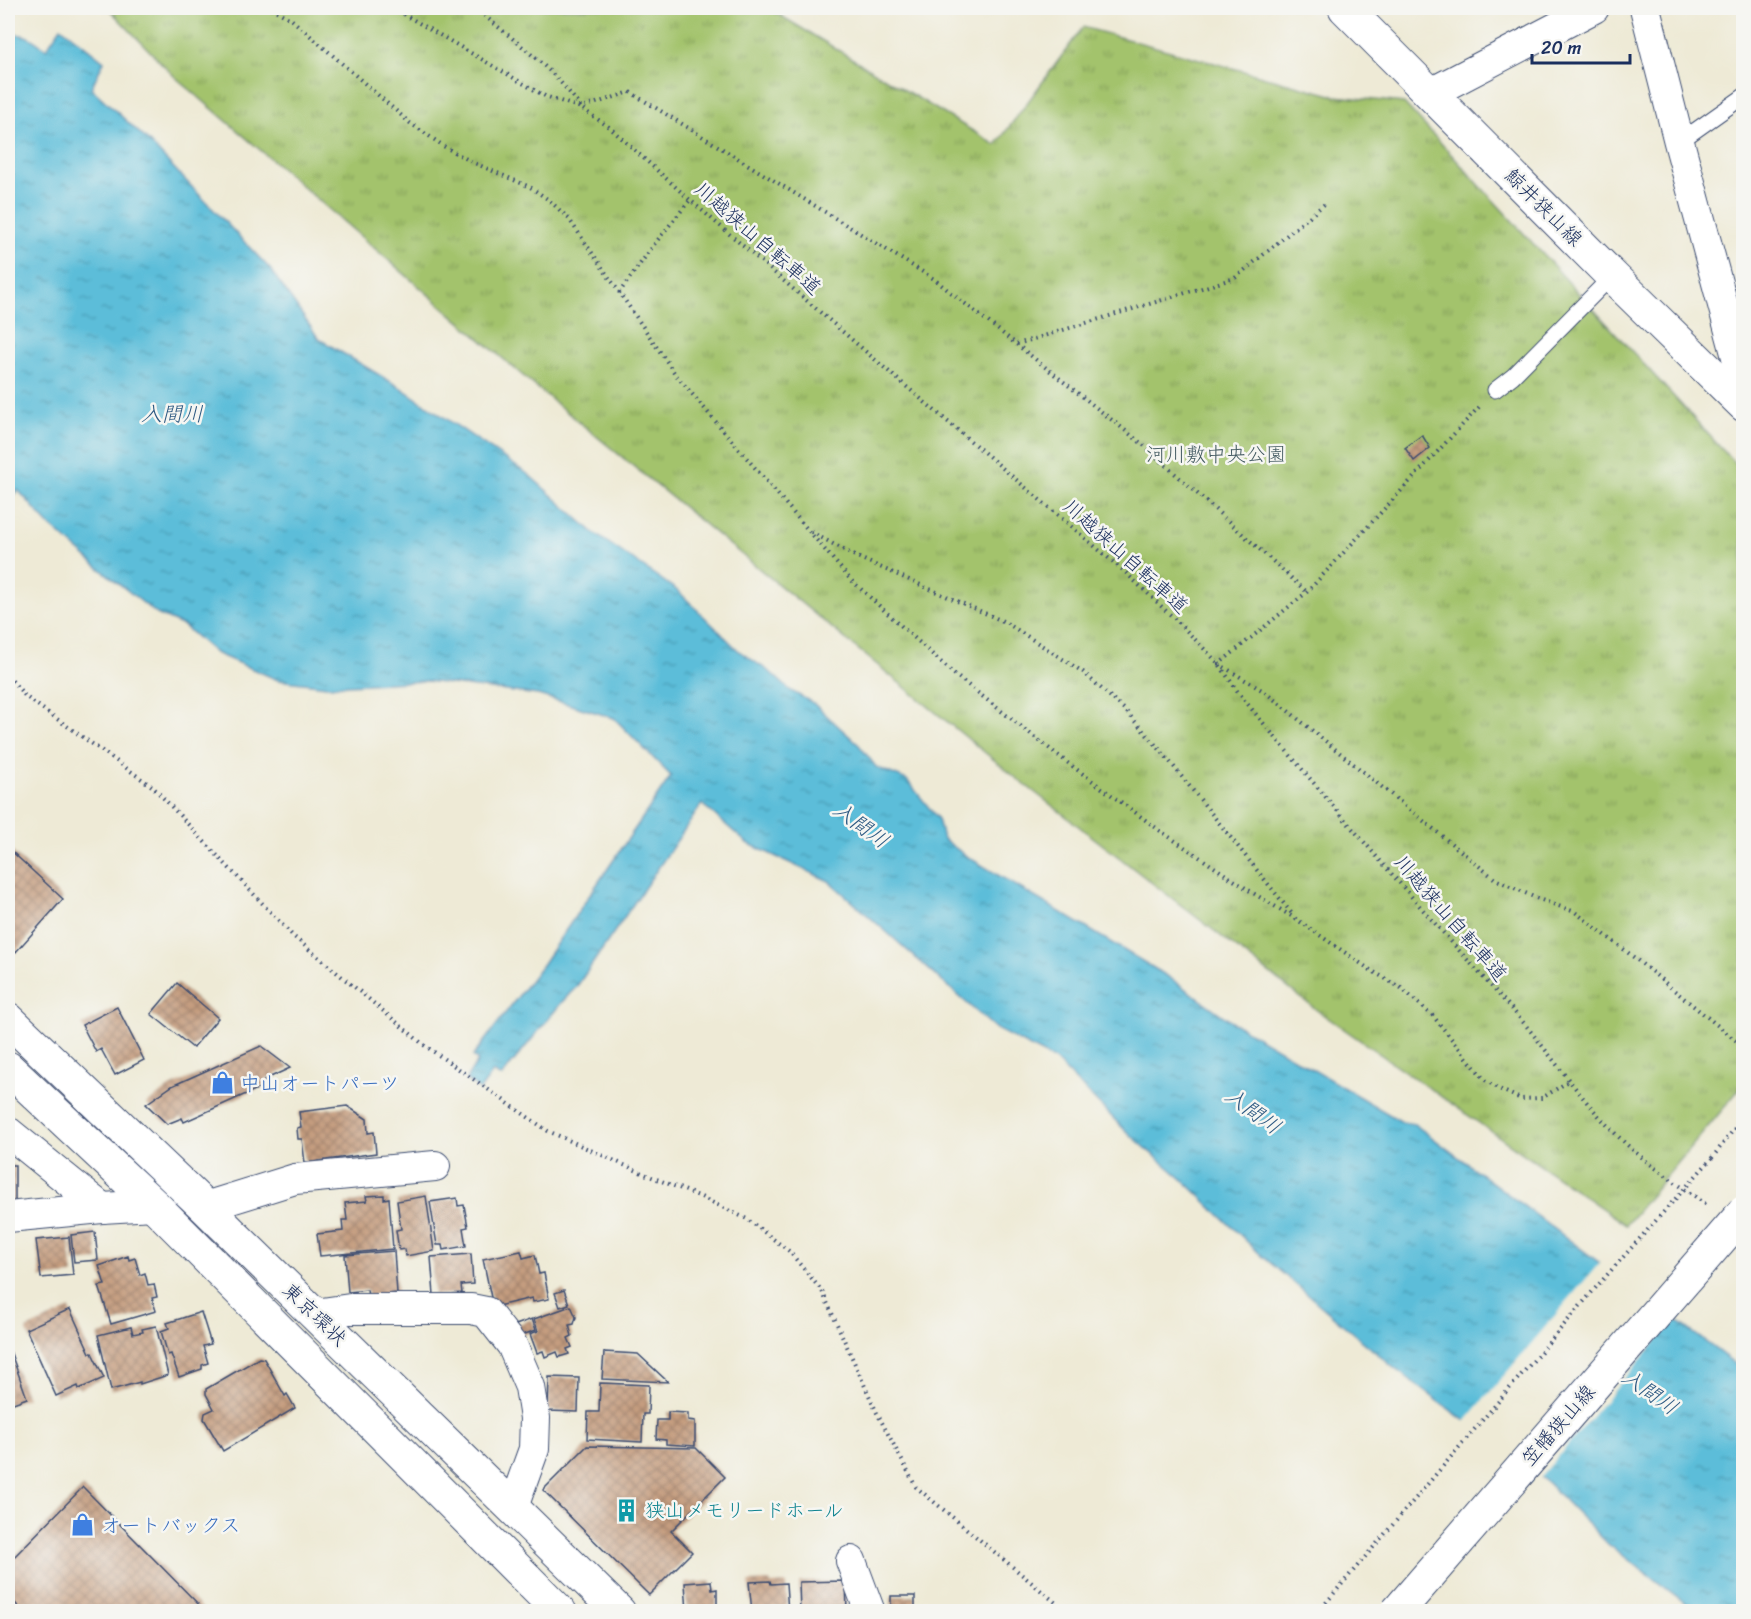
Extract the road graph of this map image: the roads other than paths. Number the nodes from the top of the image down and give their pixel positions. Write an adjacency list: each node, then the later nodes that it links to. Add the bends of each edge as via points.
1 (1345, 8): 4 (main road, 鯨井狭山線)
2 (1594, 8): 4 (street)
3 (1645, 8): 6 (street)
4 (1431, 93): 7 (main road, 鯨井狭山線)
5 (1743, 96): 6 (lane)
6 (1679, 142): 8 (street)
7 (1612, 276): 9 (lane); 10 (main road, 鯨井狭山線)
8 (1735, 312): 10 (street)
9 (1495, 390)
10 (1741, 403)
11 (8, 1019): 16 (main road, 東京環状)
12 (8, 1068): 15 (main road, 東京環状)
13 (8, 1132): 17 (street)
14 (435, 1166): 16 (street, via 295,1179)
15 (154, 1205): 17 (street); 23 (main road, 東京環状)
16 (205, 1207): 20 (main road, 東京環状)
17 (102, 1208): 19 (street)
18 (1743, 1212): 26 (main road, 笠幡狭山線, bridge)
19 (8, 1217)
20 (315, 1314): 21 (main road, 東京環状); 21 (street, via 350,1309 486,1312 512,1345 530,1387 536,1418 534,1449)
21 (513, 1507): 24 (main road, 東京環状)
22 (851, 1562): 25 (street)
23 (560, 1611)
24 (619, 1611)
25 (870, 1611)
26 (1397, 1611)

